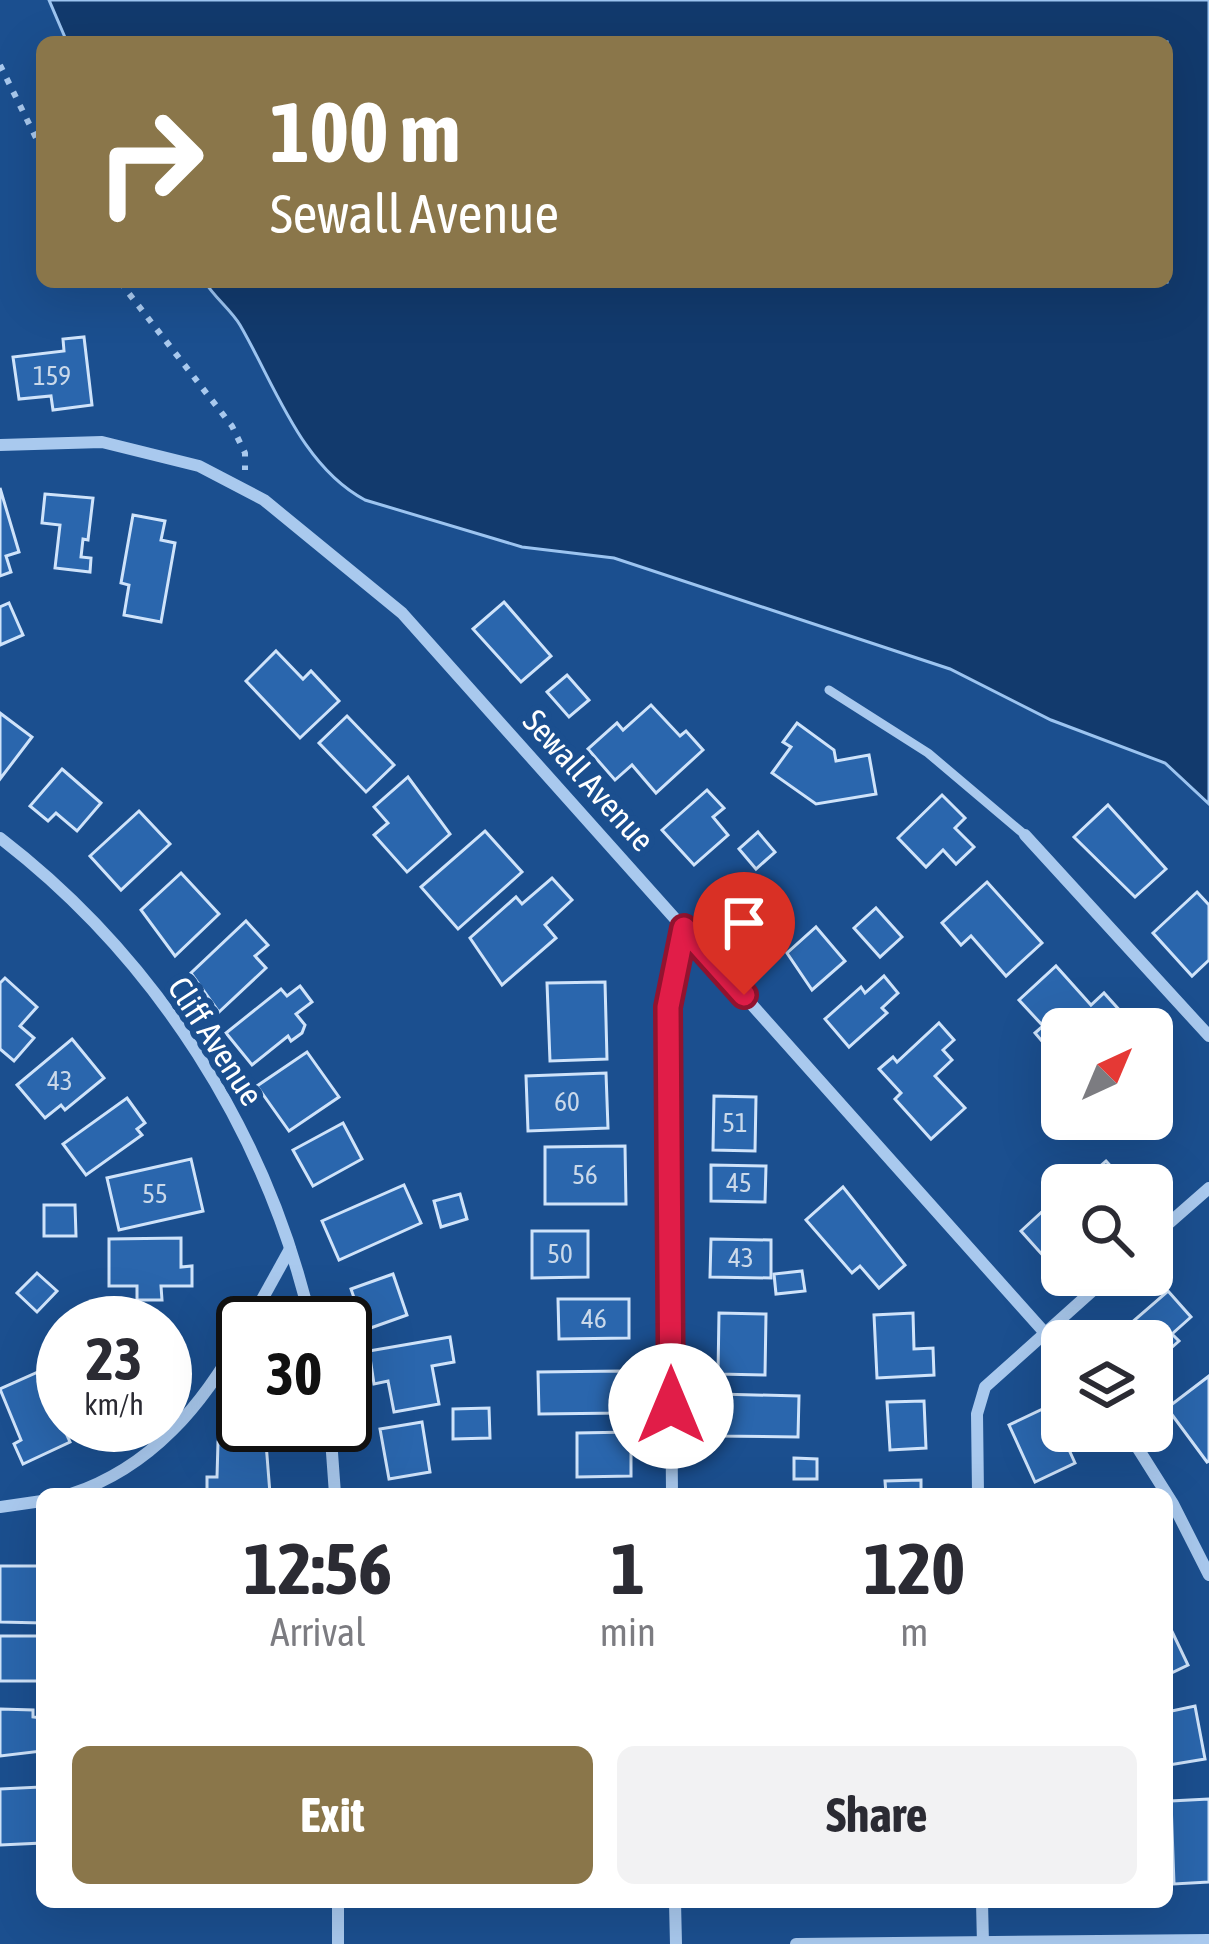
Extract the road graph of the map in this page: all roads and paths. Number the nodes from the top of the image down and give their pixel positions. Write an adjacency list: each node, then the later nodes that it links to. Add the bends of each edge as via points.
1 (0, 65): 2 (path)
2 (36, 138)
3 (125, 288): 5 (path, via 232,426 245,453)
4 (0, 445): 5 (street, Sewall Avenue, via 126,445)
5 (242, 487): 9 (street, Sewall Avenue, via 412,622)
6 (830, 690): 7 (lane, via 928,754)
7 (1025, 835): 10 (street)
8 (0, 838): 13 (street, Cliff Avenue, via 94,923 184,1033 242,1128)
9 (684, 928): 18 (street, Sewall Avenue); 25 (street, via 668,1007)
10 (1209, 1036)
11 (1209, 1188): 12 (street)
12 (1173, 1220)
13 (290, 1250): 14 (street); 15 (street, Cliff Avenue)
14 (264, 1296)
15 (303, 1296)
16 (1086, 1296): 17 (street)
17 (1058, 1320)
18 (1041, 1329)
19 (1041, 1335): 26 (street, via 985,1387 977,1414)
20 (216, 1378): 23 (street, via 171,1434)
21 (332, 1452): 24 (street)
22 (1140, 1452): 27 (street)
23 (83, 1488)
24 (335, 1488)
25 (672, 1488)
26 (978, 1488)
27 (1163, 1488)
28 (36, 1503): 30 (street)
29 (1173, 1504): 31 (street)
30 (0, 1507)
31 (1209, 1575)
32 (338, 1908): 37 (street)
33 (675, 1908): 38 (street)
34 (982, 1908): 36 (street)
35 (1209, 1940): 36 (street)
36 (982, 1943): 39 (street)
37 (338, 1944)
38 (676, 1944)
39 (796, 1944)

